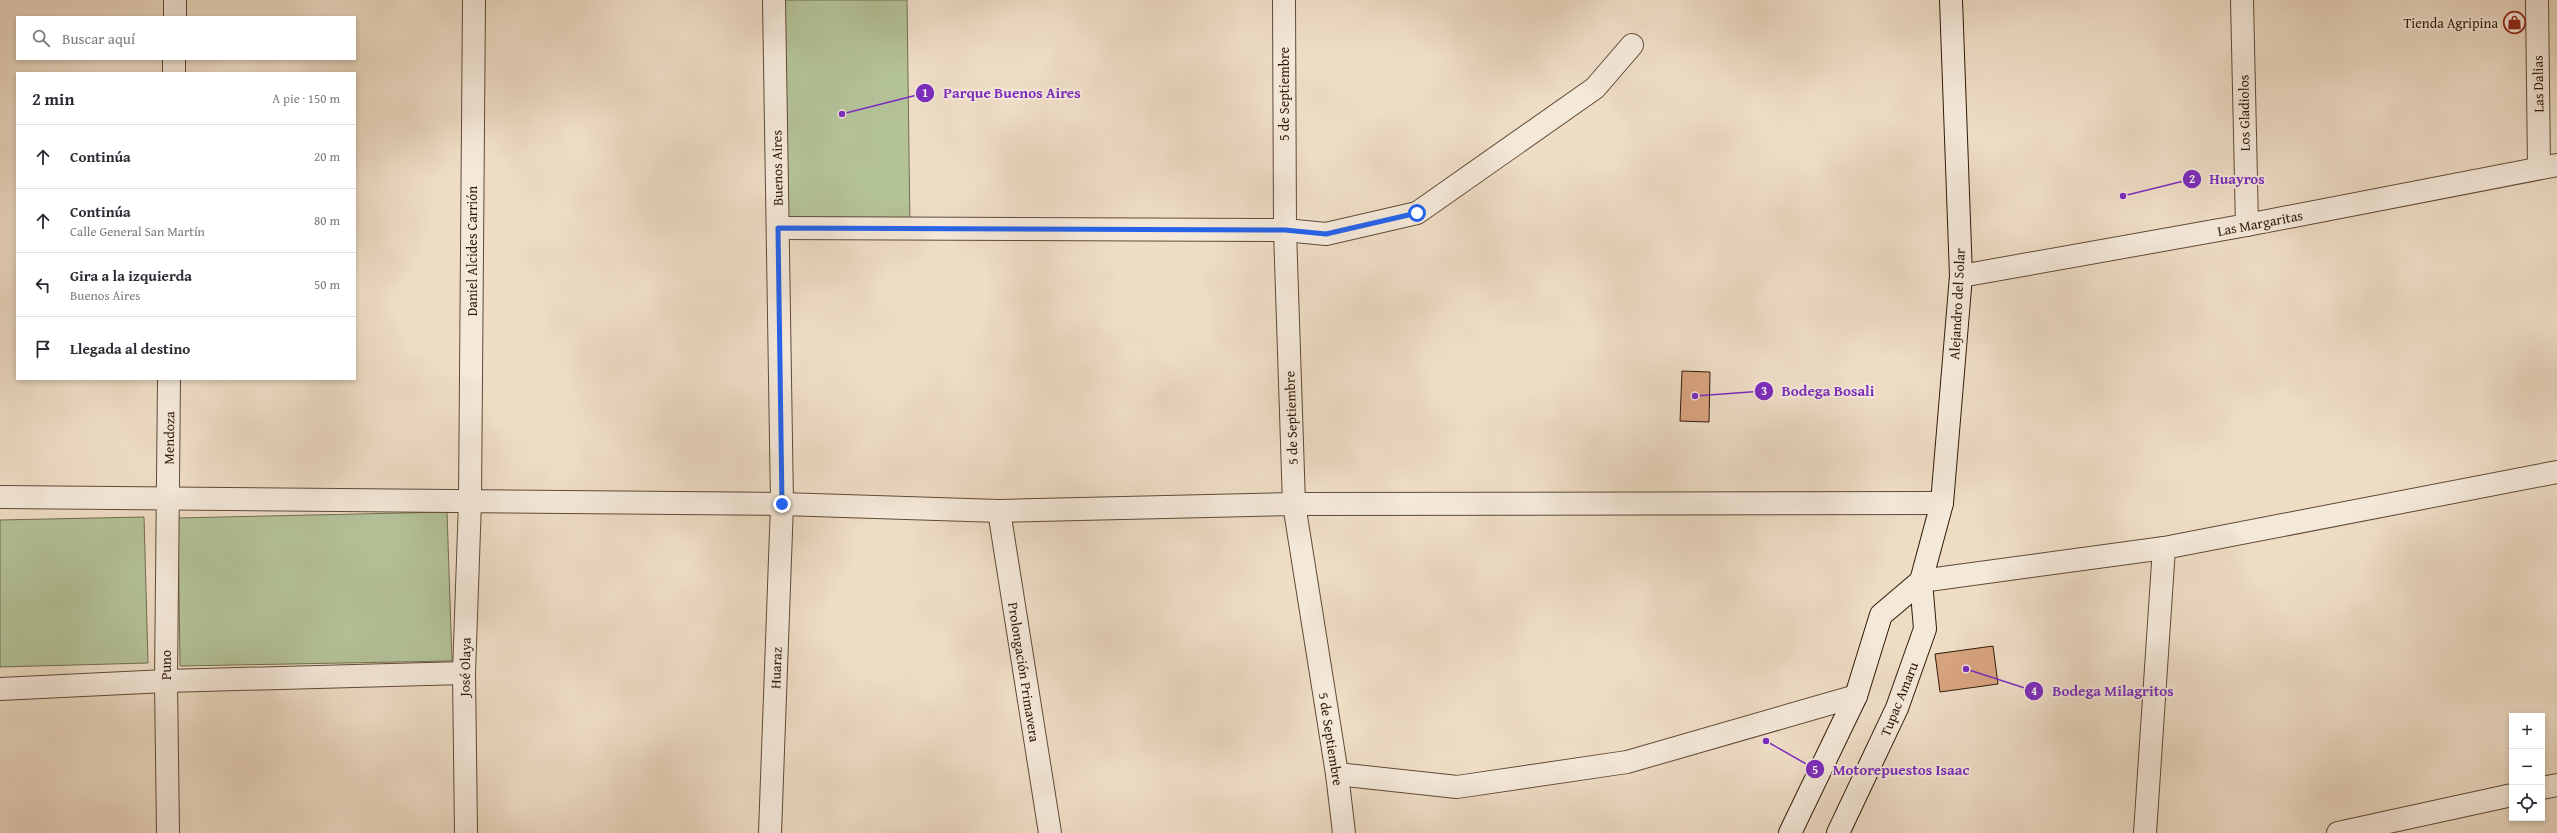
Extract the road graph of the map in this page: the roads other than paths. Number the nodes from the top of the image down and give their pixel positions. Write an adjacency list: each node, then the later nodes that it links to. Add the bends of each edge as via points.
1 (175, 0): 8 (street)
2 (474, 0): 21 (street, Daniel Alcides Carrión)
3 (774, 0): 14 (street, Buenos Aires)
4 (1284, 0): 15 (street, 5 de Septiembre)
5 (1951, 0): 16 (street, Alejandro del Solar)
6 (2242, 0): 13 (street, Los Gladiolos)
7 (2537, 0): 12 (street, Las Dalias)
8 (175, 16)
9 (1632, 44): 15 (street, via 1595,88 1417,213 1326,234)
10 (174, 60): 11 (street)
11 (174, 72)
12 (2548, 167): 13 (street, Las Margaritas)
13 (2247, 225): 16 (street, Las Margaritas)
14 (778, 228): 15 (street); 22 (street, Buenos Aires)
15 (1285, 230): 23 (street, 5 de Septiembre)
16 (1961, 276): 24 (street, Alejandro del Solar)
17 (169, 380): 20 (street, Mendoza)
18 (2557, 472): 26 (street)
19 (0, 497): 20 (street)
20 (168, 497): 21 (street); 29 (street, Puno)
21 (470, 502): 22 (street); 28 (street, José Olaya)
22 (782, 504): 25 (street); 38 (street, Huaraz)
23 (1294, 504): 24 (street); 25 (street); 32 (street, 5 de Septiembre)
24 (1942, 504): 27 (street, Alejandro del Solar)
25 (999, 511): 39 (street, Prolongación Primavera)
26 (2164, 548): 27 (street); 43 (street)
27 (1921, 581): 31 (street, via 1881,615); 42 (street, Tupac Amaru, via 1926,629 1897,708)
28 (464, 673): 29 (street); 37 (street, José Olaya)
29 (166, 681): 30 (street); 36 (street, Puno)
30 (0, 689)
31 (1856, 696): 32 (street, via 1619,763 1457,787); 41 (street)
32 (1337, 774): 40 (street, 5 de Septiembre)
33 (2557, 785): 34 (street)
34 (2545, 787)
35 (2509, 796): 44 (street)
36 (168, 833)
37 (466, 833)
38 (770, 833)
39 (1050, 833)
40 (1344, 833)
41 (1790, 833)
42 (1838, 833)
43 (2145, 833)
44 (2338, 833)

